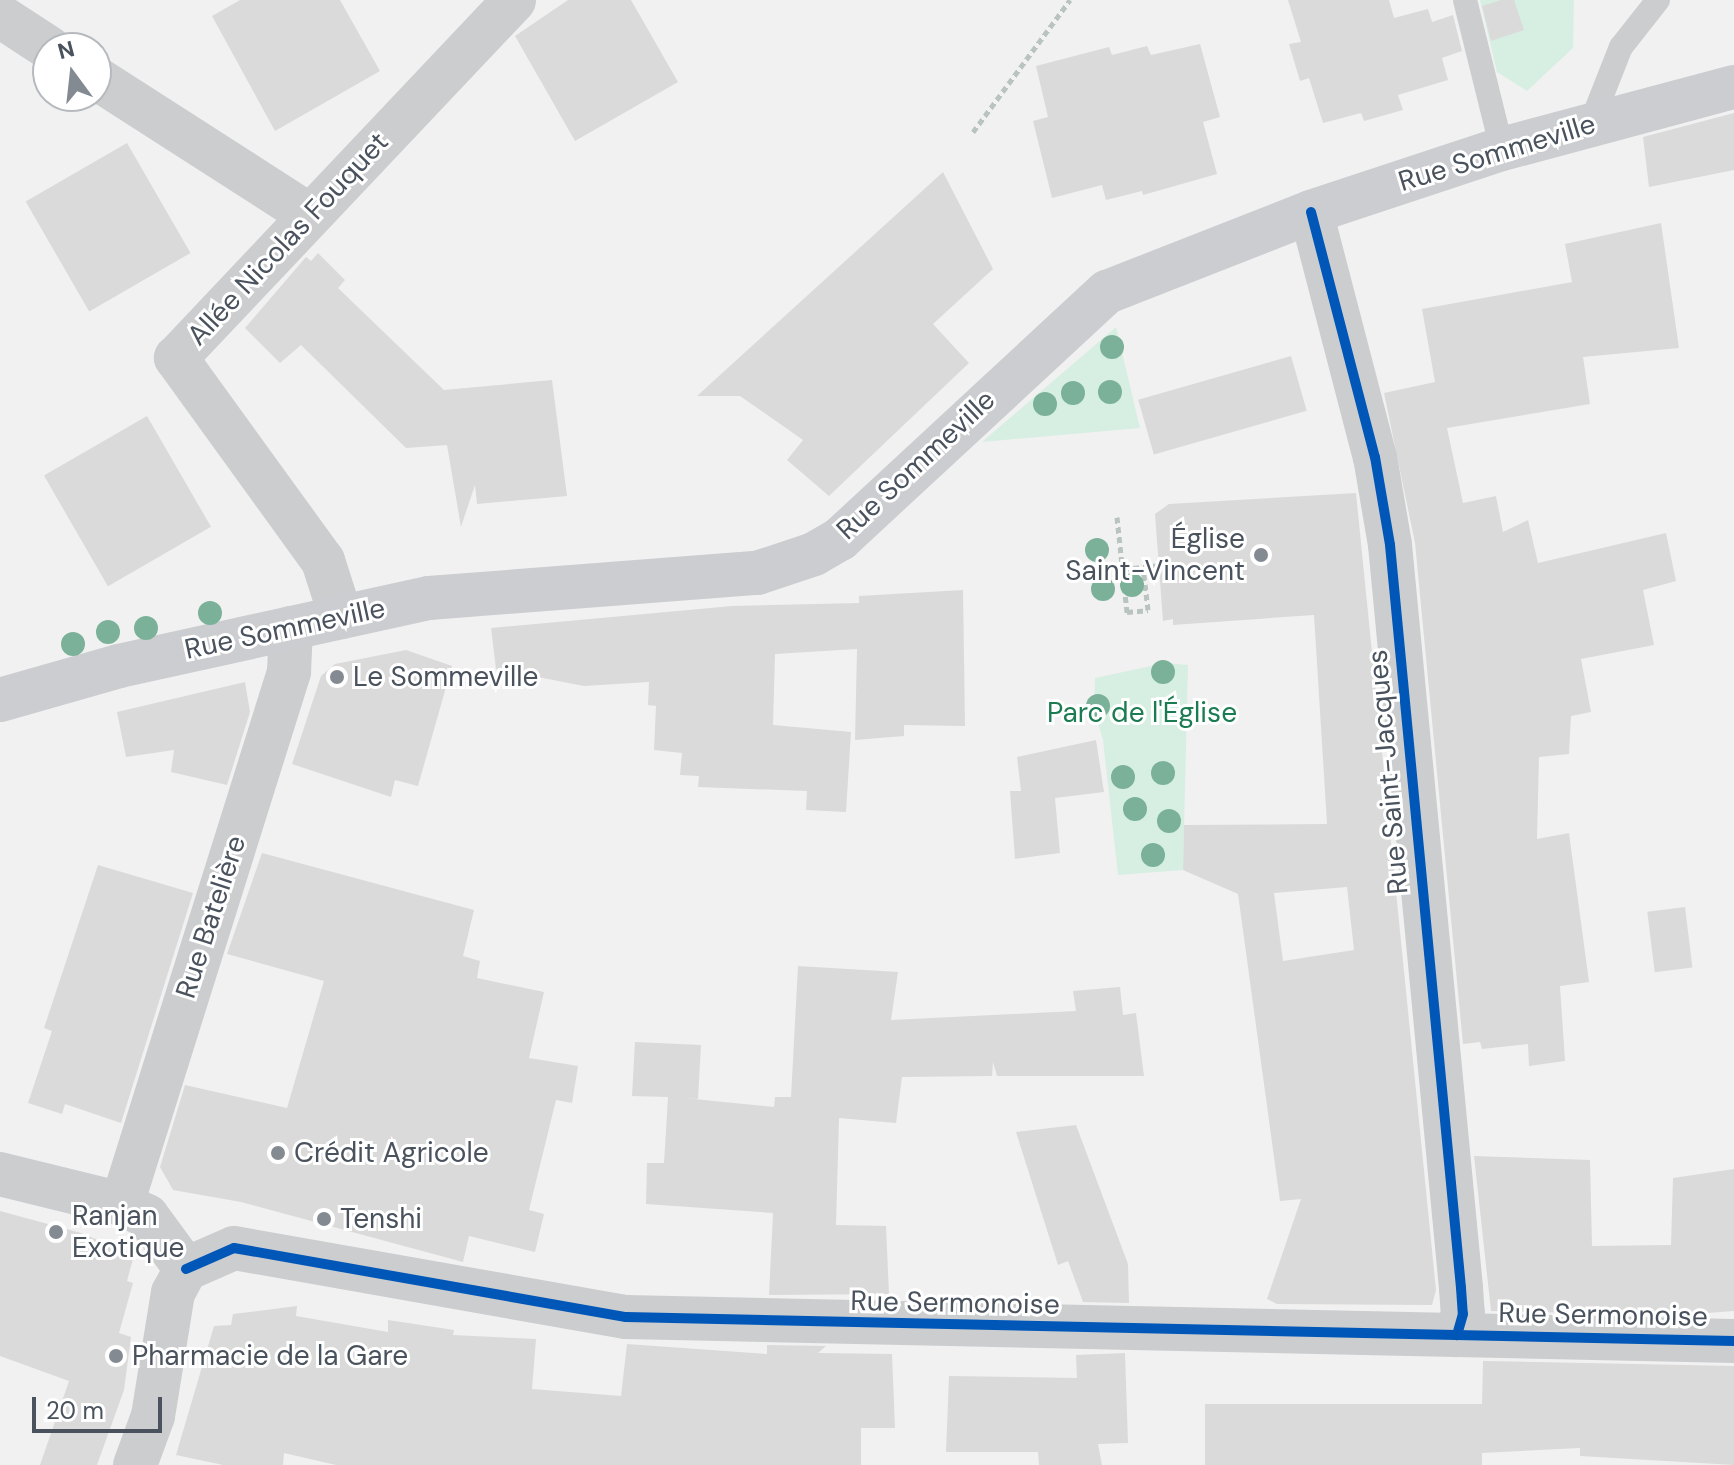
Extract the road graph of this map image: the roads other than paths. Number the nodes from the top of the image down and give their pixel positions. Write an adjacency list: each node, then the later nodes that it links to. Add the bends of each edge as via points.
1 (514, 0): 11 (street, Allée Nicolas Fouquet)
2 (1465, 0): 9 (lane)
3 (1658, 0): 8 (lane, via 1621,47)
4 (0, 16): 5 (street)
5 (32, 37)
6 (1734, 87): 8 (main road, Rue Sommeville)
7 (112, 88): 11 (street)
8 (1591, 123): 9 (main road, Rue Sommeville)
9 (1502, 149): 10 (main road, Rue Sommeville)
10 (1311, 212): 12 (main road, Rue Sommeville, via 1107,292 840,539 814,554 757,573 429,598); 18 (street, Rue Saint-Jacques, via 1375,457 1390,545 1460,1272 1463,1314)
11 (308, 214): 12 (street, Allée Nicolas Fouquet, via 176,358 323,561)
12 (341, 617): 13 (main road, Rue Sommeville)
13 (291, 628): 14 (main road, Rue Sommeville, via 119,666); 16 (street, Rue Batelière, via 289,672)
14 (0, 700)
15 (0, 1174): 16 (street)
16 (122, 1204): 17 (street, via 147,1216)
17 (186, 1269): 18 (street, Rue Sermonoise, via 234,1248 626,1317); 20 (street, via 173,1293 153,1416)
18 (1457, 1335): 19 (street, Rue Sermonoise)
19 (1734, 1341)
20 (135, 1465)

